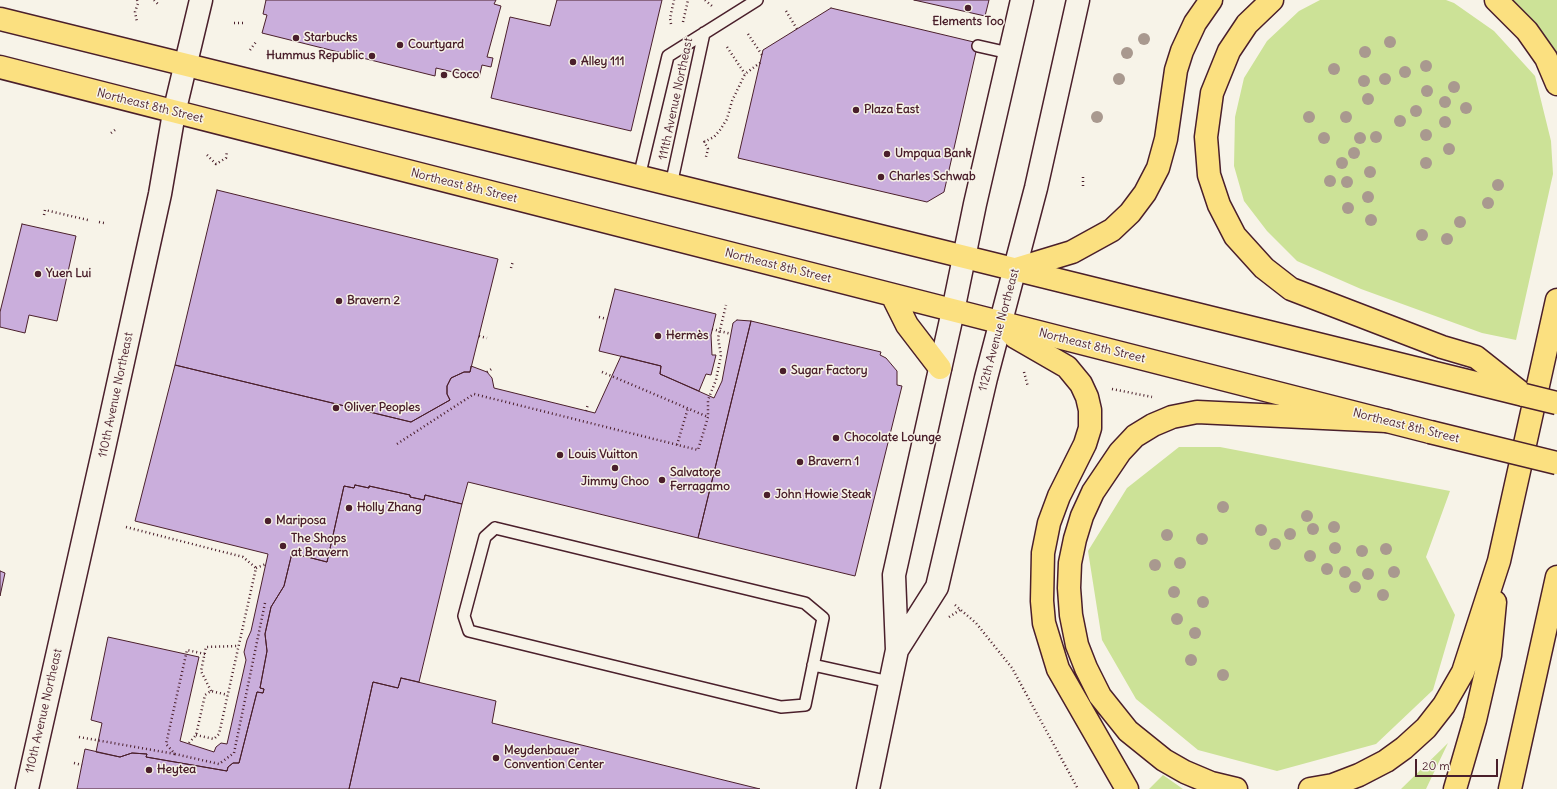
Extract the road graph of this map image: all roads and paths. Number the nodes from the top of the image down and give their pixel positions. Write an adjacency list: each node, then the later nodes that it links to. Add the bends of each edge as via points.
1 (137, 0): 17 (path)
2 (154, 0): 13 (path)
3 (201, 0): 32 (main road, 110th Avenue Northeast)
4 (674, 0): 21 (path)
5 (688, 0): 19 (path)
6 (704, 0): 14 (path)
7 (757, 0): 23 (lane, 111th Avenue Northeast)
8 (1022, 0): 29 (main road, 112th Avenue Northeast)
9 (1078, 0): 53 (main road, 112th Avenue Northeast)
10 (1212, 0): 53 (main road, via 1195,23 1182,51 1176,70 1166,139 1158,168 1145,193 1130,213 1112,230 1072,252)
11 (1272, 0): 71 (main road, via 1247,24 1229,51 1212,93 1206,136 1210,175 1219,205 1235,236 1264,268 1290,289 1442,347 1476,357)
12 (1496, 0): 35 (main road, via 1527,32 1546,58)
13 (159, 5)
14 (713, 7)
15 (786, 11): 22 (path)
16 (0, 19): 32 (main road)
17 (137, 22)
18 (246, 22): 20 (path)
19 (683, 22)
20 (234, 23)
21 (671, 24)
22 (797, 29)
23 (704, 33): 42 (lane, via 668,56); 44 (lane, 111th Avenue Northeast)
24 (748, 34): 30 (path)
25 (256, 42): 28 (path)
26 (978, 46): 29 (lane)
27 (727, 47): 34 (path)
28 (250, 50)
29 (1009, 53): 50 (main road, 112th Avenue Northeast)
30 (762, 55)
31 (761, 62): 34 (path)
32 (186, 65): 36 (main road, 110th Avenue Northeast); 42 (main road)
33 (0, 67): 36 (main road, Northeast 8th Street)
34 (745, 74): 40 (path, via 725,124 714,137 704,142 708,149)
35 (1557, 84)
36 (174, 113): 54 (main road, Northeast 8th Street); 102 (main road, 110th Avenue Northeast, via 160,194 108,434)
37 (115, 130): 38 (path)
38 (111, 133)
39 (207, 155): 41 (path, via 216,164)
40 (706, 157)
41 (226, 158)
42 (639, 177): 44 (main road)
43 (1082, 178): 45 (path)
44 (671, 185): 50 (main road)
45 (1083, 187)
46 (44, 215): 47 (path, via 45,210)
47 (88, 220)
48 (99, 222): 49 (path)
49 (104, 223)
50 (964, 257): 53 (main road); 57 (main road, 112th Avenue Northeast)
51 (513, 261): 52 (path)
52 (512, 268)
53 (1016, 269): 60 (main road, 112th Avenue Northeast); 71 (main road)
54 (892, 295): 57 (main road, Northeast 8th Street); 67 (main road, via 907,325)
55 (1557, 300): 83 (main road)
56 (726, 305): 62 (path)
57 (954, 311): 60 (main road, Northeast 8th Street); 67 (main road, 112th Avenue Northeast)
58 (599, 317): 59 (path)
59 (607, 319)
60 (1002, 323): 78 (main road, Northeast 8th Street); 90 (main road, 112th Avenue Northeast, via 986,378 937,587); 105 (main road, via 1015,337 1067,367 1082,384 1087,397 1090,428 1085,444 1059,496 1049,524 1043,553 1044,623 1058,669)
61 (712, 329): 62 (path)
62 (720, 330): 63 (path); 77 (path, via 718,338 721,355 716,380 708,400)
63 (731, 334)
64 (479, 336): 65 (path)
65 (487, 338)
66 (493, 368): 68 (path)
67 (940, 368): 90 (main road, 112th Avenue Northeast, via 894,575)
68 (487, 372)
69 (602, 372): 75 (path)
70 (1111, 389): 72 (path)
71 (1524, 395): 73 (main road, bridge)
72 (1155, 398)
73 (1557, 403)
74 (588, 404): 76 (path)
75 (688, 408): 77 (path); 80 (path)
76 (586, 411)
77 (708, 417): 80 (path, via 698,450)
78 (1387, 421): 81 (main road, Northeast 8th Street, bridge); 106 (main road, via 1197,412 1172,417 1135,436 1120,452 1092,492 1082,516 1070,563 1071,615 1077,645 1100,696 1128,731 1164,760 1211,783)
79 (398, 444): 80 (path, via 474,394)
80 (677, 445)
81 (1557, 463)
82 (126, 527): 85 (path, via 243,557)
83 (1499, 561): 107 (main road, via 1463,672 1444,705 1426,728 1386,761 1333,785); 108 (main road, via 1490,655)
84 (266, 564): 85 (path)
85 (256, 568): 89 (path)
86 (1557, 577): 109 (main road)
87 (265, 603): 99 (path, via 234,753 219,764)
88 (960, 610): 104 (path, via 976,623 1012,668)
89 (239, 646): 91 (path, via 206,647); 95 (path)
90 (897, 650): 93 (main road, 112th Avenue Northeast)
91 (205, 654): 94 (path, via 201,671); 99 (path, via 187,650 166,744)
92 (813, 665): 92 (lane, via 823,618 805,603 495,528 485,537 464,616 469,631 782,707 805,705); 93 (lane)
93 (890, 682): 103 (main road, 112th Avenue Northeast)
94 (211, 691): 95 (path); 96 (path, via 205,695)
95 (228, 695): 96 (path, via 219,734 214,739)
96 (196, 735): 98 (path)
97 (79, 737): 99 (path)
98 (189, 743)
99 (175, 754)
100 (74, 763): 101 (path)
101 (82, 765)
102 (27, 789)
103 (868, 789)
104 (1078, 789)
105 (1127, 789)
106 (1236, 789)
107 (1310, 789)
108 (1455, 789)
109 (1510, 789)

